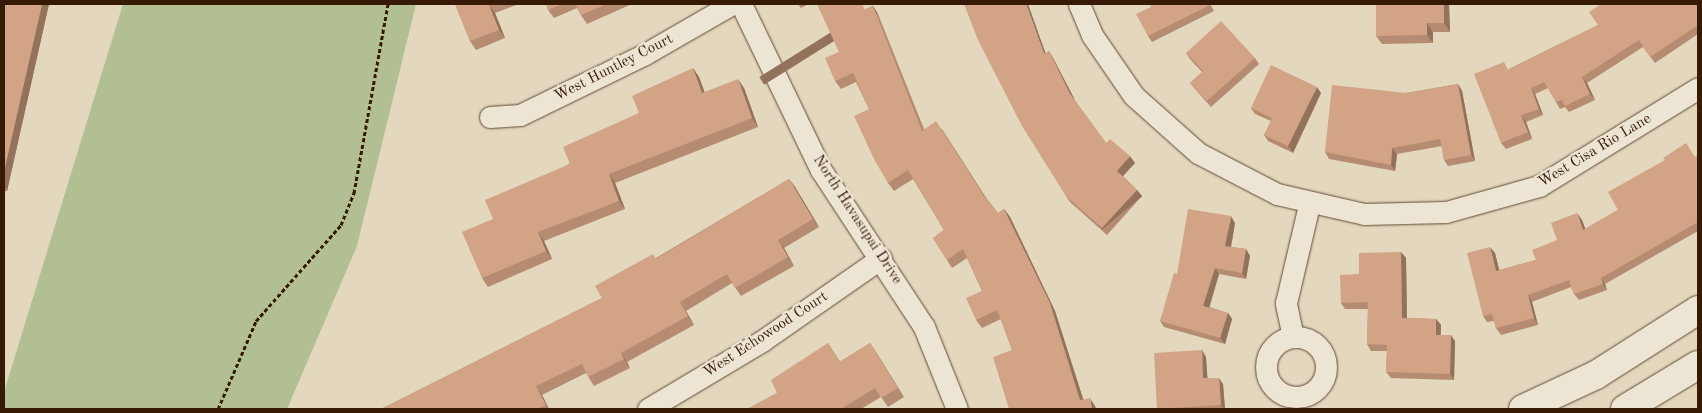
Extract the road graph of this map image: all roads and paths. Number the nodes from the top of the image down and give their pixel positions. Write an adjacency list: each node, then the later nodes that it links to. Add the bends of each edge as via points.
1 (388, 4): 12 (path, via 354,193 341,225 256,321)
2 (732, 4): 6 (street, West Huntley Court, via 646,54 520,115)
3 (741, 4): 8 (street, North Havasupai Drive, via 821,170)
4 (1079, 4): 7 (street, West Cisa Rio Lane, via 1113,67 1166,129 1237,177)
5 (1698, 88): 7 (street, West Cisa Rio Lane, via 1570,169 1494,201 1401,216)
6 (490, 117)
7 (1309, 205): 10 (street, via 1286,303)
8 (881, 258): 13 (street, West Echowood Court, via 762,341); 14 (street, North Havasupai Drive, via 924,327)
9 (1698, 310): 15 (street, via 1596,375)
10 (1293, 337)
11 (1698, 365): 16 (street)
12 (218, 409)
13 (648, 409)
14 (958, 409)
15 (1523, 409)
16 (1624, 409)

